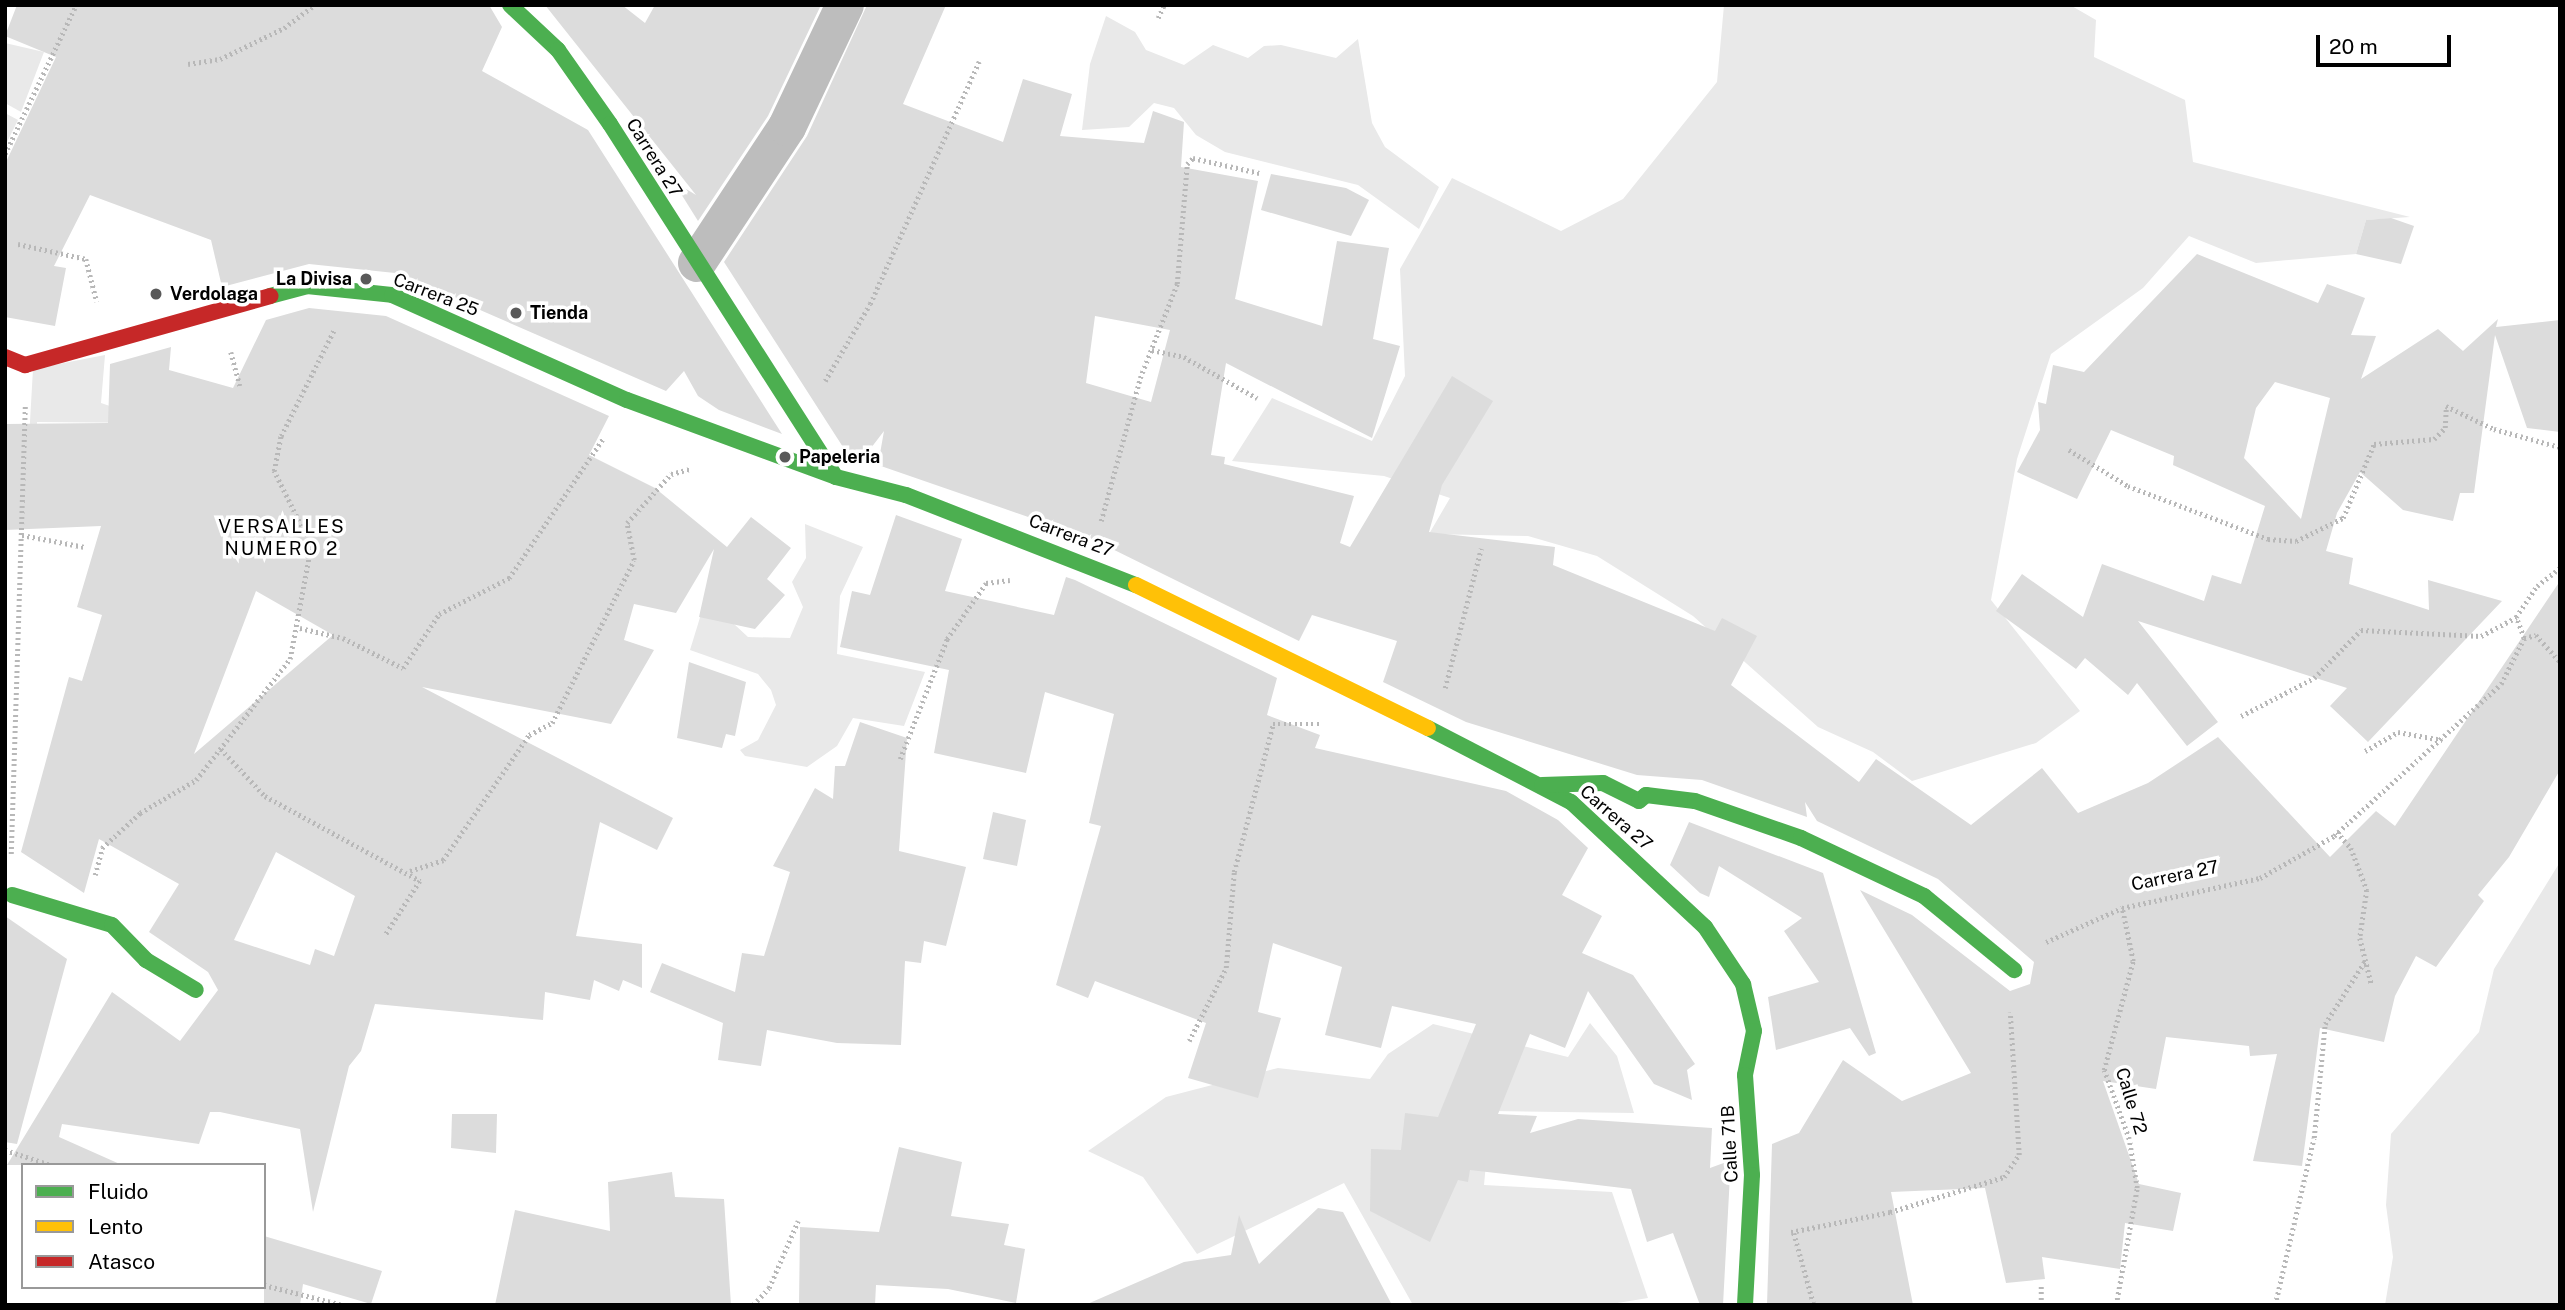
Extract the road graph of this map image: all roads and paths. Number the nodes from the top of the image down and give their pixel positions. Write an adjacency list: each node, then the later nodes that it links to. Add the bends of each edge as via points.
1 (76, 5): 9 (path)
2 (314, 5): 8 (path, via 284,28 220,59)
3 (510, 5): 12 (street, Carrera 27, via 558,50)
4 (845, 5): 12 (street, via 788,127)
5 (1164, 5): 6 (path)
6 (1158, 18)
7 (979, 61): 21 (path, via 870,304)
8 (188, 64)
9 (5, 154)
10 (1259, 173): 15 (path, via 1193,158 1187,164 1177,284)
11 (18, 244): 14 (path, via 86,260 97,306 130,317)
12 (697, 263): 21 (street, Carrera 27)
13 (307, 286): 14 (street, Carrera 25); 19 (street, Carrera 25, via 392,295); 32 (path, via 314,303 335,316 334,340 281,436 274,471 311,545)
14 (130, 336): 17 (street, Carrera 25)
15 (1153, 350): 18 (path, via 1184,357); 28 (path, via 1109,503)
16 (5, 357): 17 (street)
17 (25, 365): 25 (path)
18 (1257, 398)
19 (627, 401): 20 (street, Carrera 25); 32 (path, via 509,578 439,614 403,668 344,638)
20 (662, 410): 24 (street, Carrera 25); 44 (path, via 659,421 694,469 671,474 627,523 634,560 552,723 529,735 443,860)
21 (799, 424): 24 (street, Carrera 27)
22 (2560, 447): 23 (path, via 2494,429 2446,406 2445,428 2434,439 2374,443 2343,518 2296,541 2268,539 2128,486)
23 (2069, 450)
24 (836, 477): 28 (street, Carrera 27, via 906,495)
25 (22, 536): 26 (path); 45 (path)
26 (85, 547)
27 (1481, 549): 37 (path, via 1475,593 1458,626)
28 (1084, 560): 35 (street, Carrera 27)
29 (2560, 568): 31 (path, via 2537,586)
30 (1016, 579): 41 (path, via 986,583 947,639)
31 (2516, 617): 33 (path); 36 (path, via 2481,636 2361,630 2314,678)
32 (300, 628): 39 (path, via 290,659)
33 (2524, 638): 34 (path, via 2536,635); 38 (path, Carrera 27, via 2501,684)
34 (2560, 662)
35 (1359, 692): 37 (street, Carrera 27); 54 (path, via 1326,723 1273,724 1233,880 1226,968)
36 (2241, 716)
37 (1433, 729): 42 (street, Carrera 27)
38 (2442, 740): 40 (path, via 2398,733); 43 (path, Carrera 27, via 2410,761)
39 (221, 749): 44 (path, via 265,796); 47 (path, via 196,780 140,813 102,848 91,889)
40 (2365, 751)
41 (901, 759)
42 (1542, 785): 50 (street, via 1603,783 1639,801 1646,795 1695,801 1801,838 1924,896); 51 (street, Carrera 27, via 1571,802 1705,927)
43 (2337, 832): 46 (path, Carrera 27, via 2260,878); 49 (path, via 2351,848 2367,890 2360,938)
44 (410, 871): 48 (path, via 420,881)
45 (12, 895): 47 (street)
46 (2122, 908): 50 (path, Carrera 27, via 2042,944); 67 (path, Calle 72, via 2133,961 2104,1070 2129,1139 2137,1188)
47 (112, 925): 53 (street, via 146,960)
48 (385, 936)
49 (2365, 961): 52 (path); 68 (path, via 2325,1024 2314,1138)
50 (2014, 970): 58 (path, via 2009,1031 2019,1155 2004,1177 1890,1212)
51 (1744, 984): 59 (street, Calle 71B, via 1754,1031 1745,1075)
52 (2372, 986)
53 (196, 990)
54 (1189, 1041)
55 (5, 1150): 56 (path)
56 (45, 1163)
57 (798, 1221): 63 (path, via 769,1288)
58 (1793, 1232): 59 (path); 65 (path)
59 (1749, 1242): 64 (street, Calle 71B)
60 (2041, 1283): 66 (path)
61 (266, 1286): 62 (path)
62 (343, 1305)
63 (753, 1305)
64 (1745, 1305)
65 (1814, 1305)
66 (2041, 1305)
67 (2116, 1305)
68 (2276, 1305)

